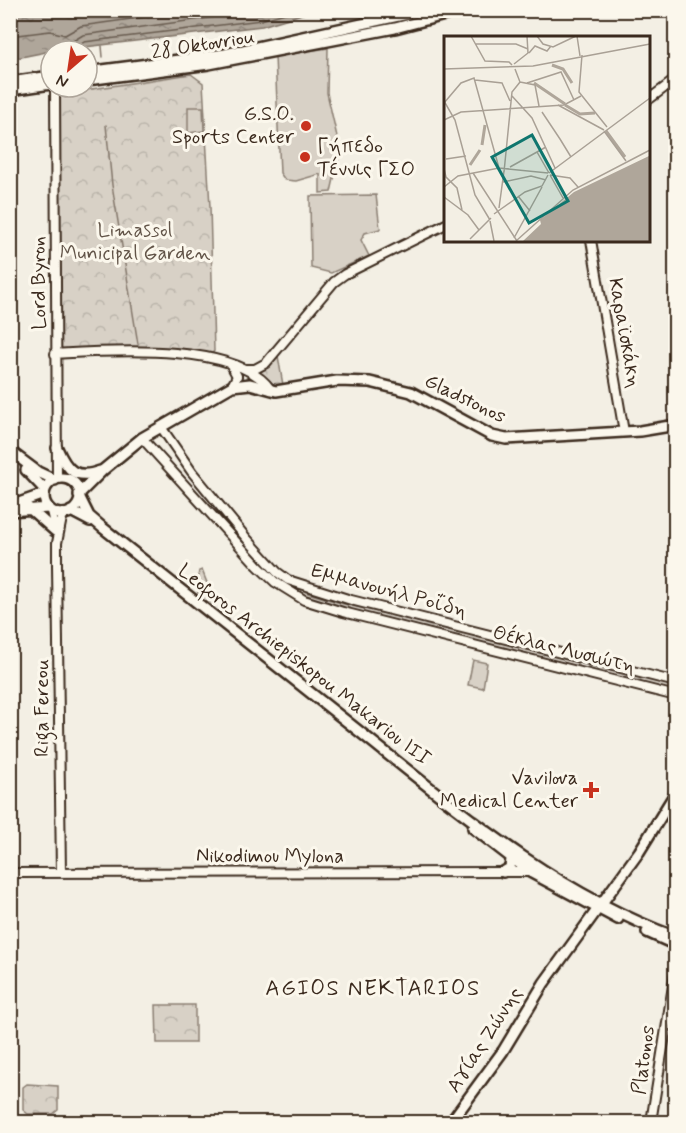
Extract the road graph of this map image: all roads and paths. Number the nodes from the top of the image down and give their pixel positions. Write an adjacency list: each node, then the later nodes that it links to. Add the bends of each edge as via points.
1 (426, 10): 3 (main road, 28 Oktovriou, via 225,54)
2 (464, 10): 5 (main road, 28 Oktovriou, via 403,27 209,64)
3 (99, 70)
4 (39, 78): 7 (main road)
5 (99, 78)
6 (675, 79): 10 (street)
7 (10, 82)
8 (39, 86): 9 (main road)
9 (10, 90)
10 (650, 98)
11 (55, 99): 14 (street, Lord Byron)
12 (444, 225): 17 (street, via 345,274 266,363)
13 (591, 242): 23 (street, Καραϊσκάκη)
14 (55, 354): 15 (street); 18 (street, Lord Byron)
15 (66, 354): 16 (street, via 151,351); 18 (street)
16 (231, 365): 17 (street); 19 (street, via 237,376)
17 (245, 369): 20 (street)
18 (56, 373): 25 (street, Lord Byron)
19 (232, 386): 20 (main road, Gladstonos, via 250,384); 22 (main road)
20 (273, 390): 23 (main road, Gladstonos, via 337,381 399,388 498,438)
21 (675, 425): 23 (main road, Gladstonos)
22 (161, 428): 24 (main road); 39 (street, Εμμανουήλ Ροΐδη)
23 (624, 432)
24 (142, 438): 28 (main road); 39 (street, via 216,521)
25 (57, 448): 28 (main road, via 74,472 88,476); 29 (street, Lord Byron)
26 (10, 451): 29 (main road)
27 (10, 458): 30 (main road, via 36,479)
28 (103, 470): 31 (main road)
29 (56, 480): 30 (main road); 31 (main road, via 69,480 78,488)
30 (45, 492): 32 (main road); 34 (main road)
31 (79, 495): 36 (main road, via 77,504); 48 (main road, Leoforos Archiepiskopou Makariou III, via 89,516 103,528 448,802)
32 (10, 505)
33 (29, 508): 34 (main road); 35 (main road); 37 (main road)
34 (50, 509): 36 (main road); 37 (street, Riga Fereou)
35 (10, 511)
36 (67, 512): 38 (street, Riga Fereou); 43 (main road, Leoforos Archiepiskopou Makariou III, via 85,517)
37 (55, 531): 38 (street, Riga Fereou)
38 (57, 543): 47 (street, Riga Fereou)
39 (278, 579): 40 (street, Εμμανουήλ Ροΐδη); 41 (street, Θέκλας Λυσιώτη, via 304,600 343,612)
40 (675, 682)
41 (675, 696)
42 (675, 792): 48 (main road, Αγίας Ζώνης)
43 (511, 859): 44 (main road, via 510,868); 45 (main road, Leoforos Archiepiskopou Makariou III)
44 (503, 872): 45 (street, Nikodimou Mylona); 47 (street, Nikodimou Mylona)
45 (530, 872): 48 (main road, Leoforos Archiepiskopou Makariou III)
46 (10, 873): 47 (street, Nikodimou Mylona)
47 (61, 873)
48 (598, 906): 49 (main road, Leoforos Archiepiskopou Makariou III); 51 (main road, Αγίας Ζώνης, via 553,966 503,1051)
49 (675, 943)
50 (675, 967): 52 (street, Platonos)
51 (451, 1122)
52 (651, 1122)

